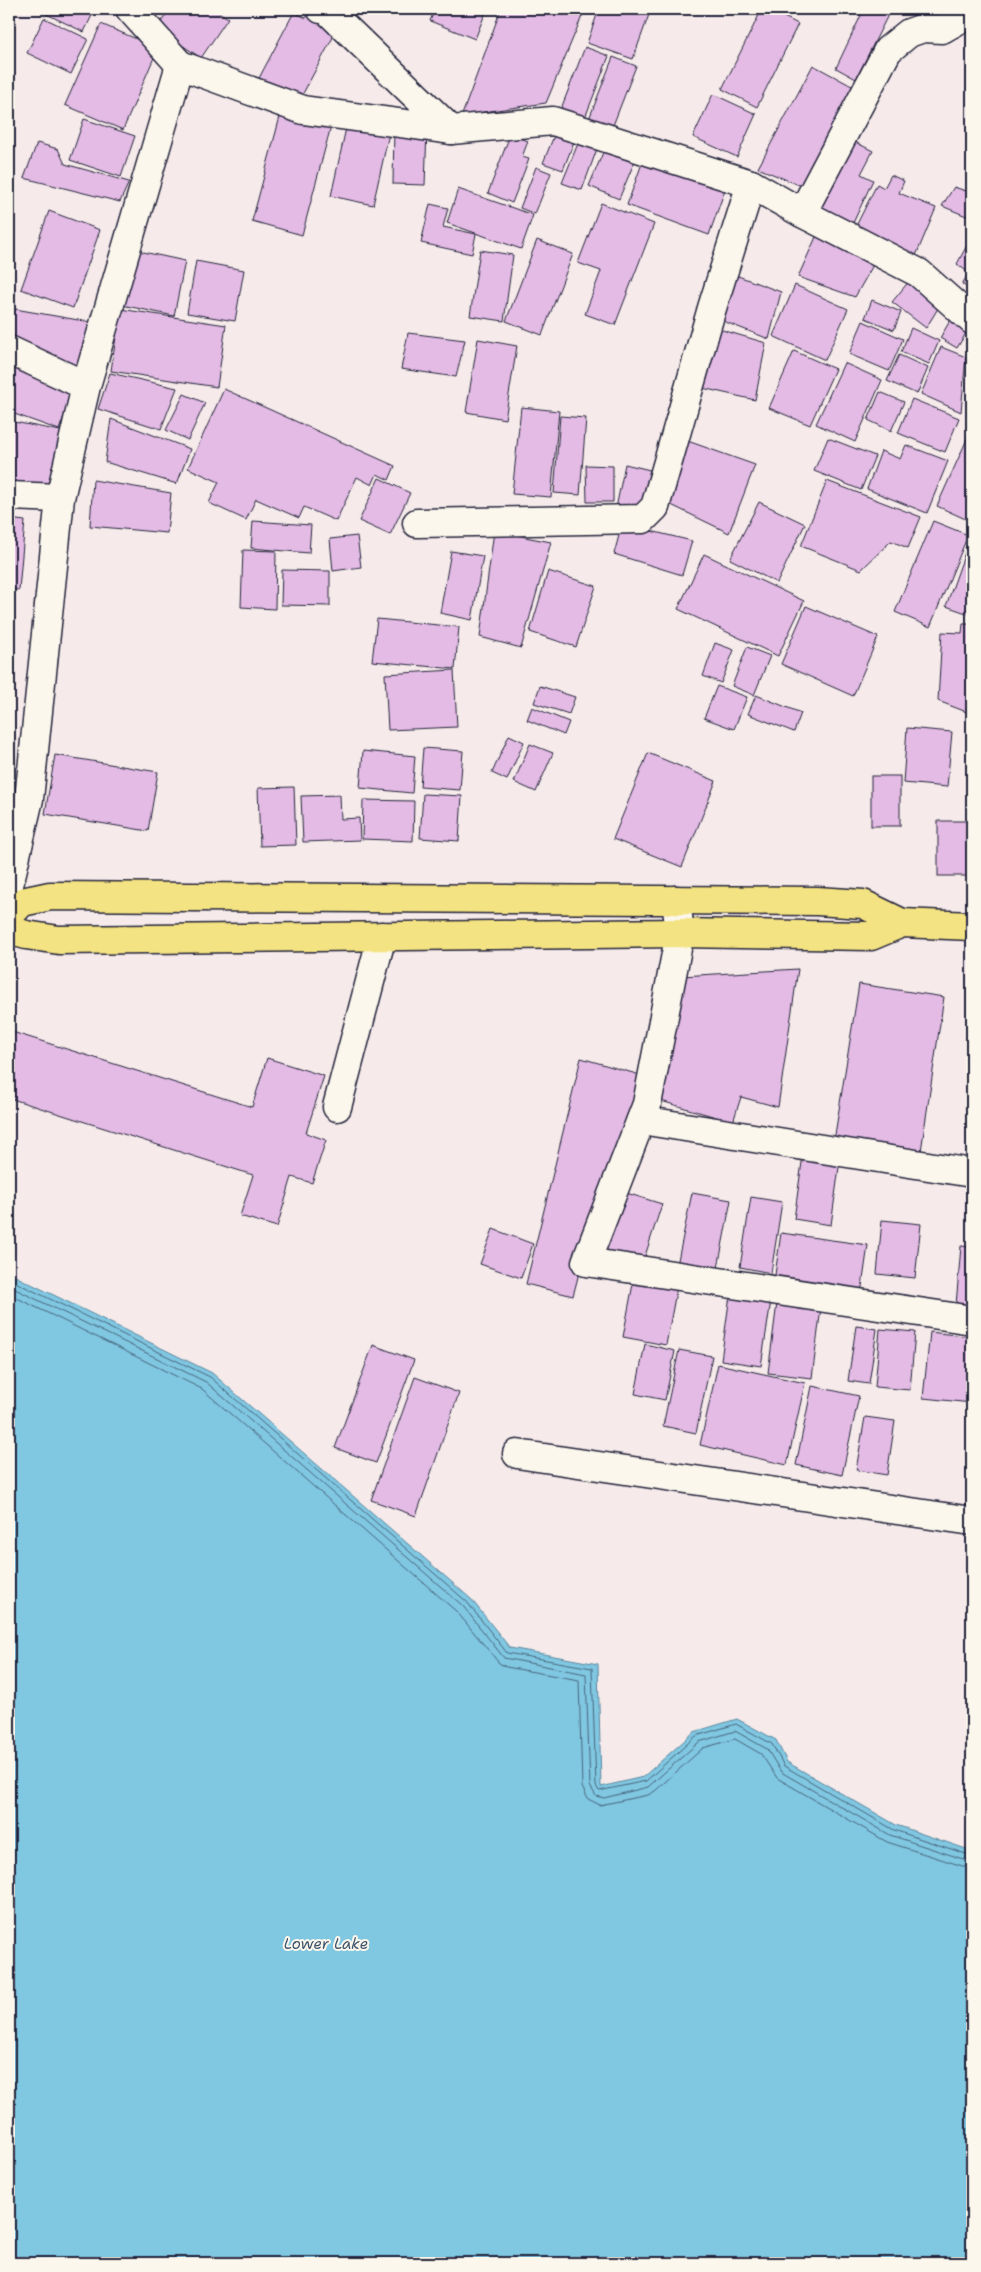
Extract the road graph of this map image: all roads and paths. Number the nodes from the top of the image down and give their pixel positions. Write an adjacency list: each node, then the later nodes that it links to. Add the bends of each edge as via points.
1 (321, 9): 7 (street, via 327,10)
2 (971, 9): 4 (street)
3 (140, 12): 6 (street)
4 (972, 12): 5 (street); 9 (street, via 942,29 924,28 910,33 888,50)
5 (972, 20)
6 (180, 65): 7 (street, via 303,110); 12 (street)
7 (450, 130): 8 (street, via 553,121)
8 (751, 184): 9 (street); 15 (street, via 655,507 650,513 643,520)
9 (802, 213): 10 (street, via 919,273)
10 (972, 320)
11 (9, 350): 12 (street)
12 (86, 386): 14 (street)
13 (9, 496): 14 (street)
14 (60, 498): 16 (street)
15 (417, 523)
16 (19, 798): 17 (street)
17 (9, 885)
18 (676, 900): 19 (main road, via 50,896 22,902); 20 (main road, via 863,904); 23 (street)
19 (9, 916)
20 (902, 923): 21 (main road); 23 (main road, via 871,936)
21 (972, 926)
22 (9, 930): 24 (main road, via 59,940)
23 (680, 933): 24 (main road); 26 (street, via 647,1104)
24 (382, 936): 25 (street)
25 (337, 1107)
26 (641, 1120): 27 (street); 28 (street, via 586,1262)
27 (972, 1173)
28 (972, 1320)
29 (516, 1454): 30 (street)
30 (972, 1520)

